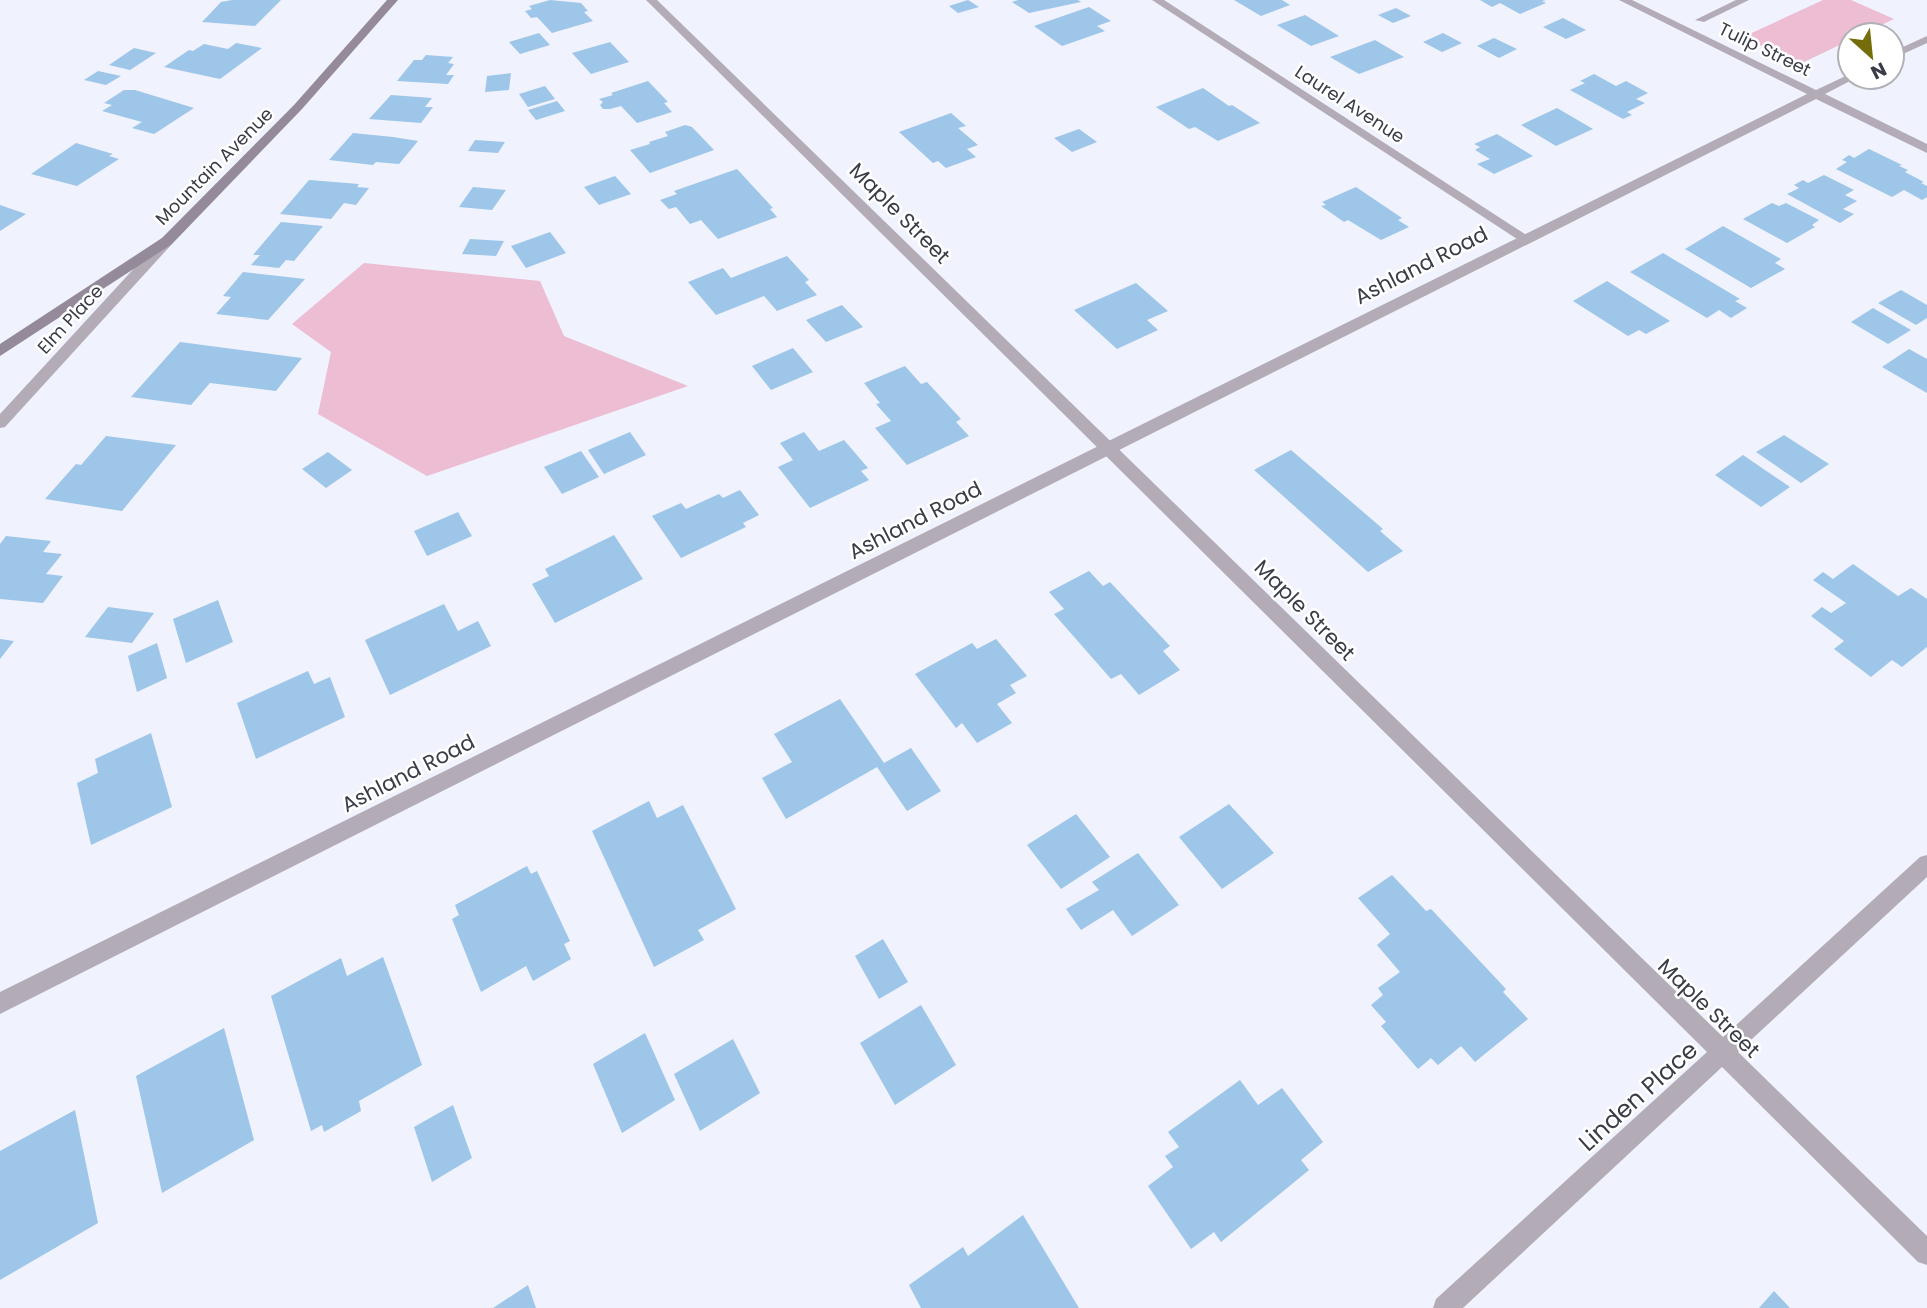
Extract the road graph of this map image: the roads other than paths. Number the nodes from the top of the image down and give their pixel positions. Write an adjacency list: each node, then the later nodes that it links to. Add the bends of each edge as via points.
1 (393, 0): 13 (main road, Mountain Avenue, via 298,107)
2 (651, 0): 16 (street, Maple Street)
3 (1157, 0): 12 (street, Laurel Avenue)
4 (1625, 0): 10 (street, Tulip Street)
5 (1744, 0): 6 (street)
6 (1700, 20)
7 (1927, 39): 8 (street)
8 (1906, 49)
9 (1836, 84): 10 (street, Ashland Road)
10 (1816, 94): 11 (street, Tulip Street); 12 (street, Ashland Road)
11 (1927, 149)
12 (1525, 238): 16 (street, Ashland Road)
13 (167, 241): 14 (main road, Mountain Avenue); 15 (street, Elm Place)
14 (0, 351)
15 (0, 423)
16 (1109, 448): 18 (street, Ashland Road); 19 (street, Maple Street)
17 (1927, 864): 19 (street, Linden Place)
18 (0, 1003)
19 (1723, 1054): 20 (street, Maple Street); 21 (street, Linden Place)
20 (1927, 1253)
21 (1445, 1308)

